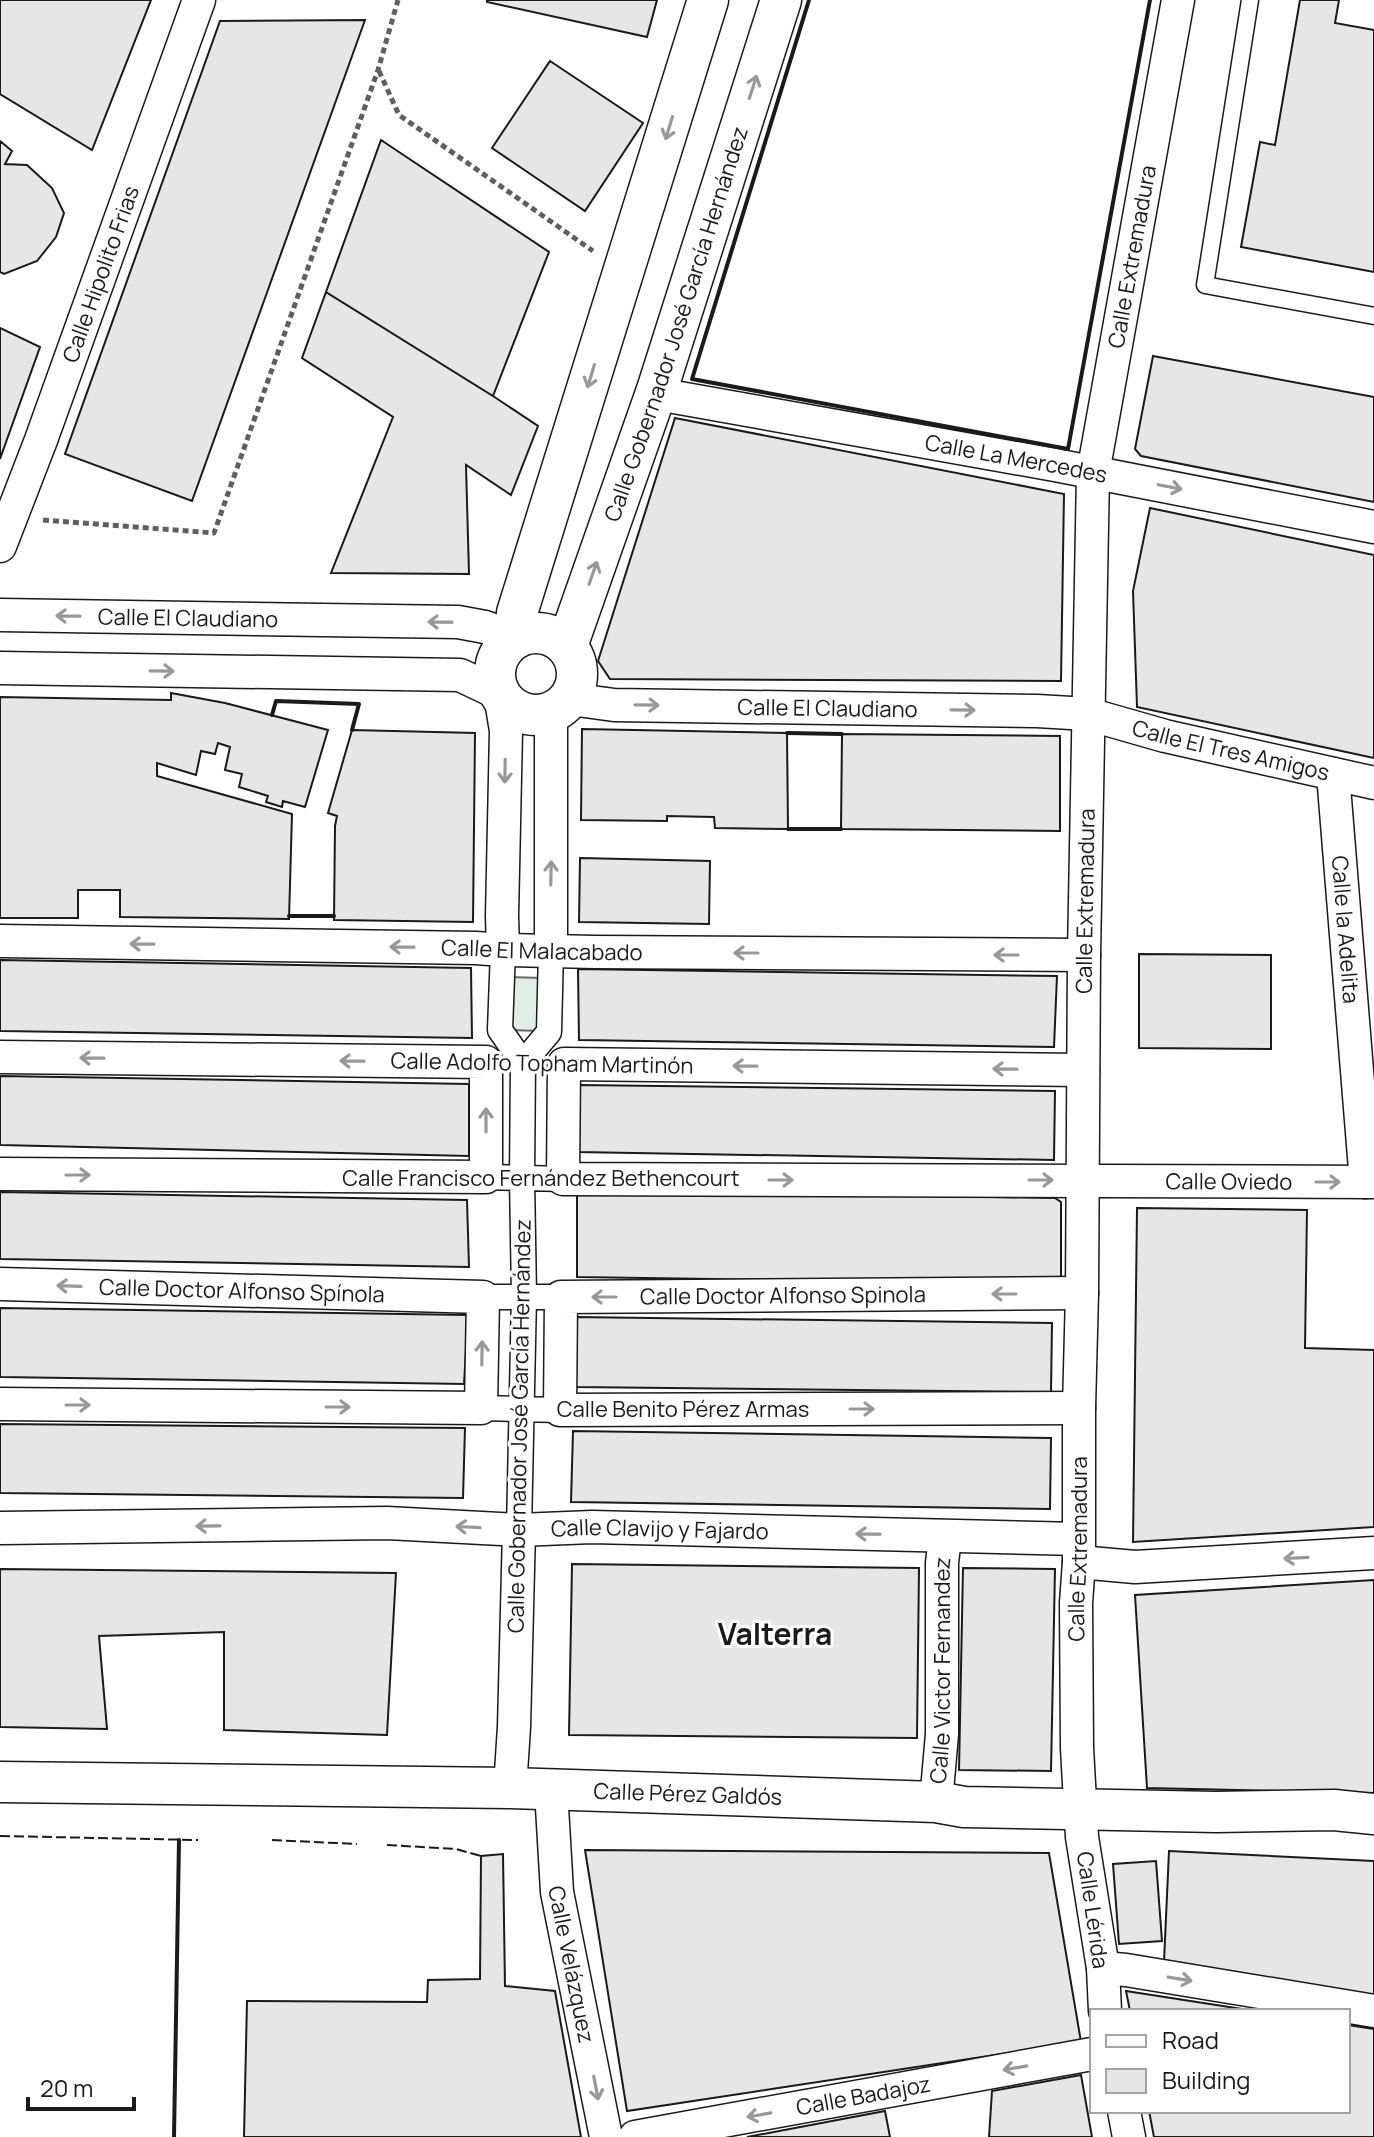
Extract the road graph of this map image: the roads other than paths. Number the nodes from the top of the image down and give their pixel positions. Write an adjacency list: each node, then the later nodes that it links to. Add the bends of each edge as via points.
1 (199, 0): 10 (street, Calle Hipolito Frias)
2 (708, 0): 12 (street, one-way to 12, via 517,613)
3 (781, 0): 7 (street, Calle Gobernador José García Hernández, one-way to 3)
4 (1178, 0): 8 (street, Calle Extremadura)
5 (1250, 0): 6 (lane, via 1205,285)
6 (1374, 316)
7 (657, 390): 8 (street, Calle La Mercedes); 13 (street, Calle Gobernador José García Hernández, one-way to 7)
8 (1093, 473): 9 (street, Calle La Mercedes, one-way to 9); 17 (street, Calle Extremadura)
9 (1374, 527)
10 (5, 532)
11 (0, 615): 12 (street, Calle El Claudiano, one-way to 11, via 458,622)
12 (516, 638): 13 (street, via 543,633); 15 (street, via 505,646 495,669)
13 (567, 646): 16 (street, via 577,672 575,686)
14 (0, 668): 15 (street, one-way to 15, via 460,675)
15 (500, 694): 16 (street, via 507,704 528,714 541,715); 21 (street, one-way to 21, via 506,731)
16 (560, 706): 17 (street, Calle El Claudiano, one-way to 17); 22 (street, one-way to 16)
17 (1088, 714): 18 (street, Calle El Tres Amigos); 23 (street, Calle Extremadura)
18 (1333, 774): 19 (street, Calle El Tres Amigos); 34 (street, Calle la Adelita)
19 (1374, 783)
20 (0, 941): 21 (street, Calle El Malacabado, one-way to 20)
21 (503, 950): 22 (street, Calle El Malacabado); 26 (street, via 500,1030)
22 (551, 951): 23 (street, Calle El Malacabado, one-way to 22); 26 (street, via 549,1032)
23 (1084, 955): 28 (street, Calle Extremadura)
24 (0, 1057): 25 (street, Calle Adolfo Topham Martinón, one-way to 24)
25 (486, 1062): 26 (street, Calle Adolfo Topham Martinón); 30 (street, one-way to 25)
26 (523, 1063): 27 (street, Calle Adolfo Topham Martinón); 31 (street, Calle Gobernador José García Hernández)
27 (564, 1064): 28 (street, Calle Adolfo Topham Martinón, one-way to 27); 32 (street)
28 (1083, 1070): 33 (street, Calle Extremadura)
29 (0, 1174): 30 (street, Calle Francisco Fernández Bethencourt, one-way to 30)
30 (486, 1177): 31 (street, Calle Francisco Fernández Bethencourt)
31 (522, 1178): 32 (street, Calle Francisco Fernández Bethencourt); 37 (street, Calle Gobernador José García Hernández)
32 (563, 1179): 33 (street, Calle Francisco Fernández Bethencourt, one-way to 33)
33 (1082, 1181): 34 (street, Calle Oviedo, one-way to 34); 36 (street, Calle Extremadura)
34 (1370, 1182)
35 (0, 1284): 38 (street, Calle Doctor Alfonso Spínola, one-way to 35)
36 (1082, 1293): 39 (street, Calle Doctor Alfonso Spinola, one-way to 39); 43 (street, Calle Extremadura)
37 (524, 1296): 38 (street, Calle Doctor Alfonso Spinola); 39 (street, Calle Doctor Alfonso Spinola); 42 (street, Calle Gobernador José García Hernández)
38 (483, 1297): 41 (street, Calle Gobernador José García Hernández, one-way to 38)
39 (561, 1297): 44 (street, Calle Gobernador José García Hernández)
40 (0, 1404): 41 (street, Calle Benito Pérez Armas, one-way to 41)
41 (481, 1408): 42 (street, Calle Benito Pérez Armas)
42 (522, 1408): 44 (street, Calle Benito Pérez Armas); 46 (street, Calle Gobernador José García Hernández)
43 (1079, 1408): 44 (street, Calle Benito Pérez Armas, one-way to 43); 48 (street, Calle Extremadura)
44 (560, 1410)
45 (0, 1528): 46 (street, Calle Clavijo y Fajardo, one-way to 45, via 387,1523)
46 (519, 1530): 47 (street, Calle Clavijo y Fajardo, one-way to 46, via 592,1527); 51 (street, Calle Gobernador José García Hernández)
47 (945, 1537): 48 (street, Calle Clavijo y Fajardo); 53 (street, Calle Victor Fernandez)
48 (1078, 1551): 49 (street, Calle Clavijo y Fajardo, one-way to 48, via 1135,1567); 54 (street, Calle Extremadura)
49 (1374, 1553)
50 (0, 1782): 51 (street, Calle Pérez Galdós)
51 (510, 1788): 52 (street, Calle Pérez Galdós)
52 (551, 1790): 53 (street, Calle Pérez Galdós); 61 (street, Calle Velázquez, one-way to 61, via 557,1892)
53 (936, 1802): 54 (street, Calle Pérez Galdós)
54 (1080, 1810): 55 (street, Calle Pérez Galdós); 56 (street, Calle Lérida)
55 (1374, 1814)
56 (1103, 1968): 57 (street, Calle Lérida); 58 (street, one-way to 58)
57 (1105, 2009)
58 (1374, 2011)
59 (1090, 2054): 62 (street, Calle Badajoz, one-way to 62)
60 (1124, 2113): 63 (street)
61 (606, 2137)
62 (635, 2137)
63 (1129, 2137)

